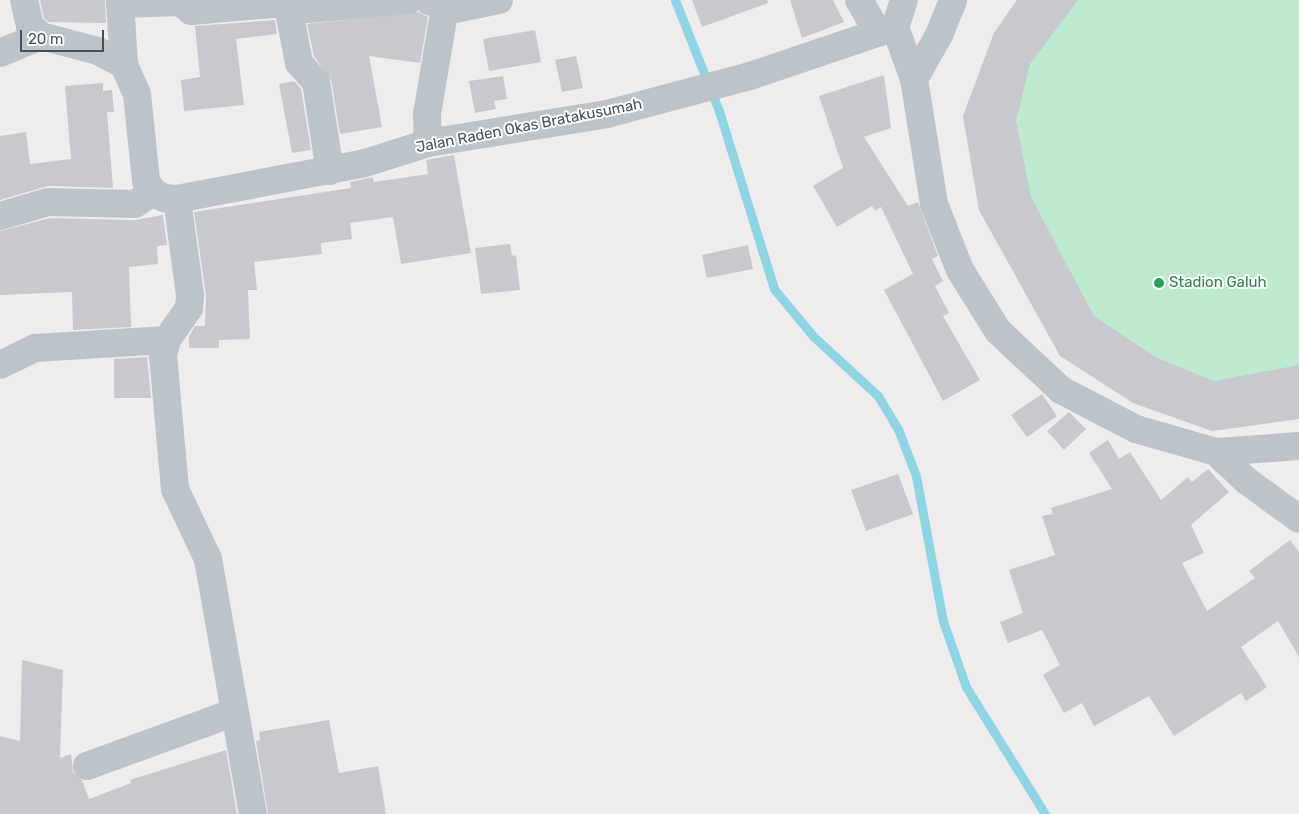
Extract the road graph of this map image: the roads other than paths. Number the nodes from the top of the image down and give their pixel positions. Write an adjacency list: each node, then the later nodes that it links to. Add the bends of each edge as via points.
1 (24, 0): 12 (street, via 30,26)
2 (409, 0): 10 (street, via 309,9)
3 (499, 0): 9 (street, via 455,9)
4 (859, 0): 11 (street)
5 (904, 0): 11 (street)
6 (953, 0): 15 (street, via 939,35)
7 (183, 1): 8 (street); 10 (street, via 191,11 275,4)
8 (120, 2): 14 (street)
9 (434, 4): 16 (street)
10 (288, 6): 17 (street, via 299,63 316,82)
11 (887, 30): 15 (street); 16 (street, Jalan Raden Okas Bratakusumah, via 750,76 607,114)
12 (41, 36): 13 (street); 14 (street, via 98,51)
13 (0, 53)
14 (124, 65): 18 (street, via 137,94 143,172)
15 (914, 79): 23 (street, via 934,204 960,270 998,331 1061,390 1136,429)
16 (428, 143): 17 (street, Jalan Raden Okas Bratakusumah)
17 (330, 171): 18 (street, Jalan Raden Okas Bratakusumah)
18 (165, 196): 19 (street, Jalan Raden Okas Bratakusumah, via 135,204 48,202); 20 (street, via 190,295 185,316)
19 (0, 216)
20 (167, 340): 21 (street, via 35,348); 25 (street, via 163,355 175,489 208,559)
21 (0, 364)
22 (1299, 446): 23 (street)
23 (1216, 452): 24 (street, via 1247,481)
24 (1299, 518)
25 (233, 712): 26 (street); 27 (street)
26 (87, 766)
27 (253, 814)

